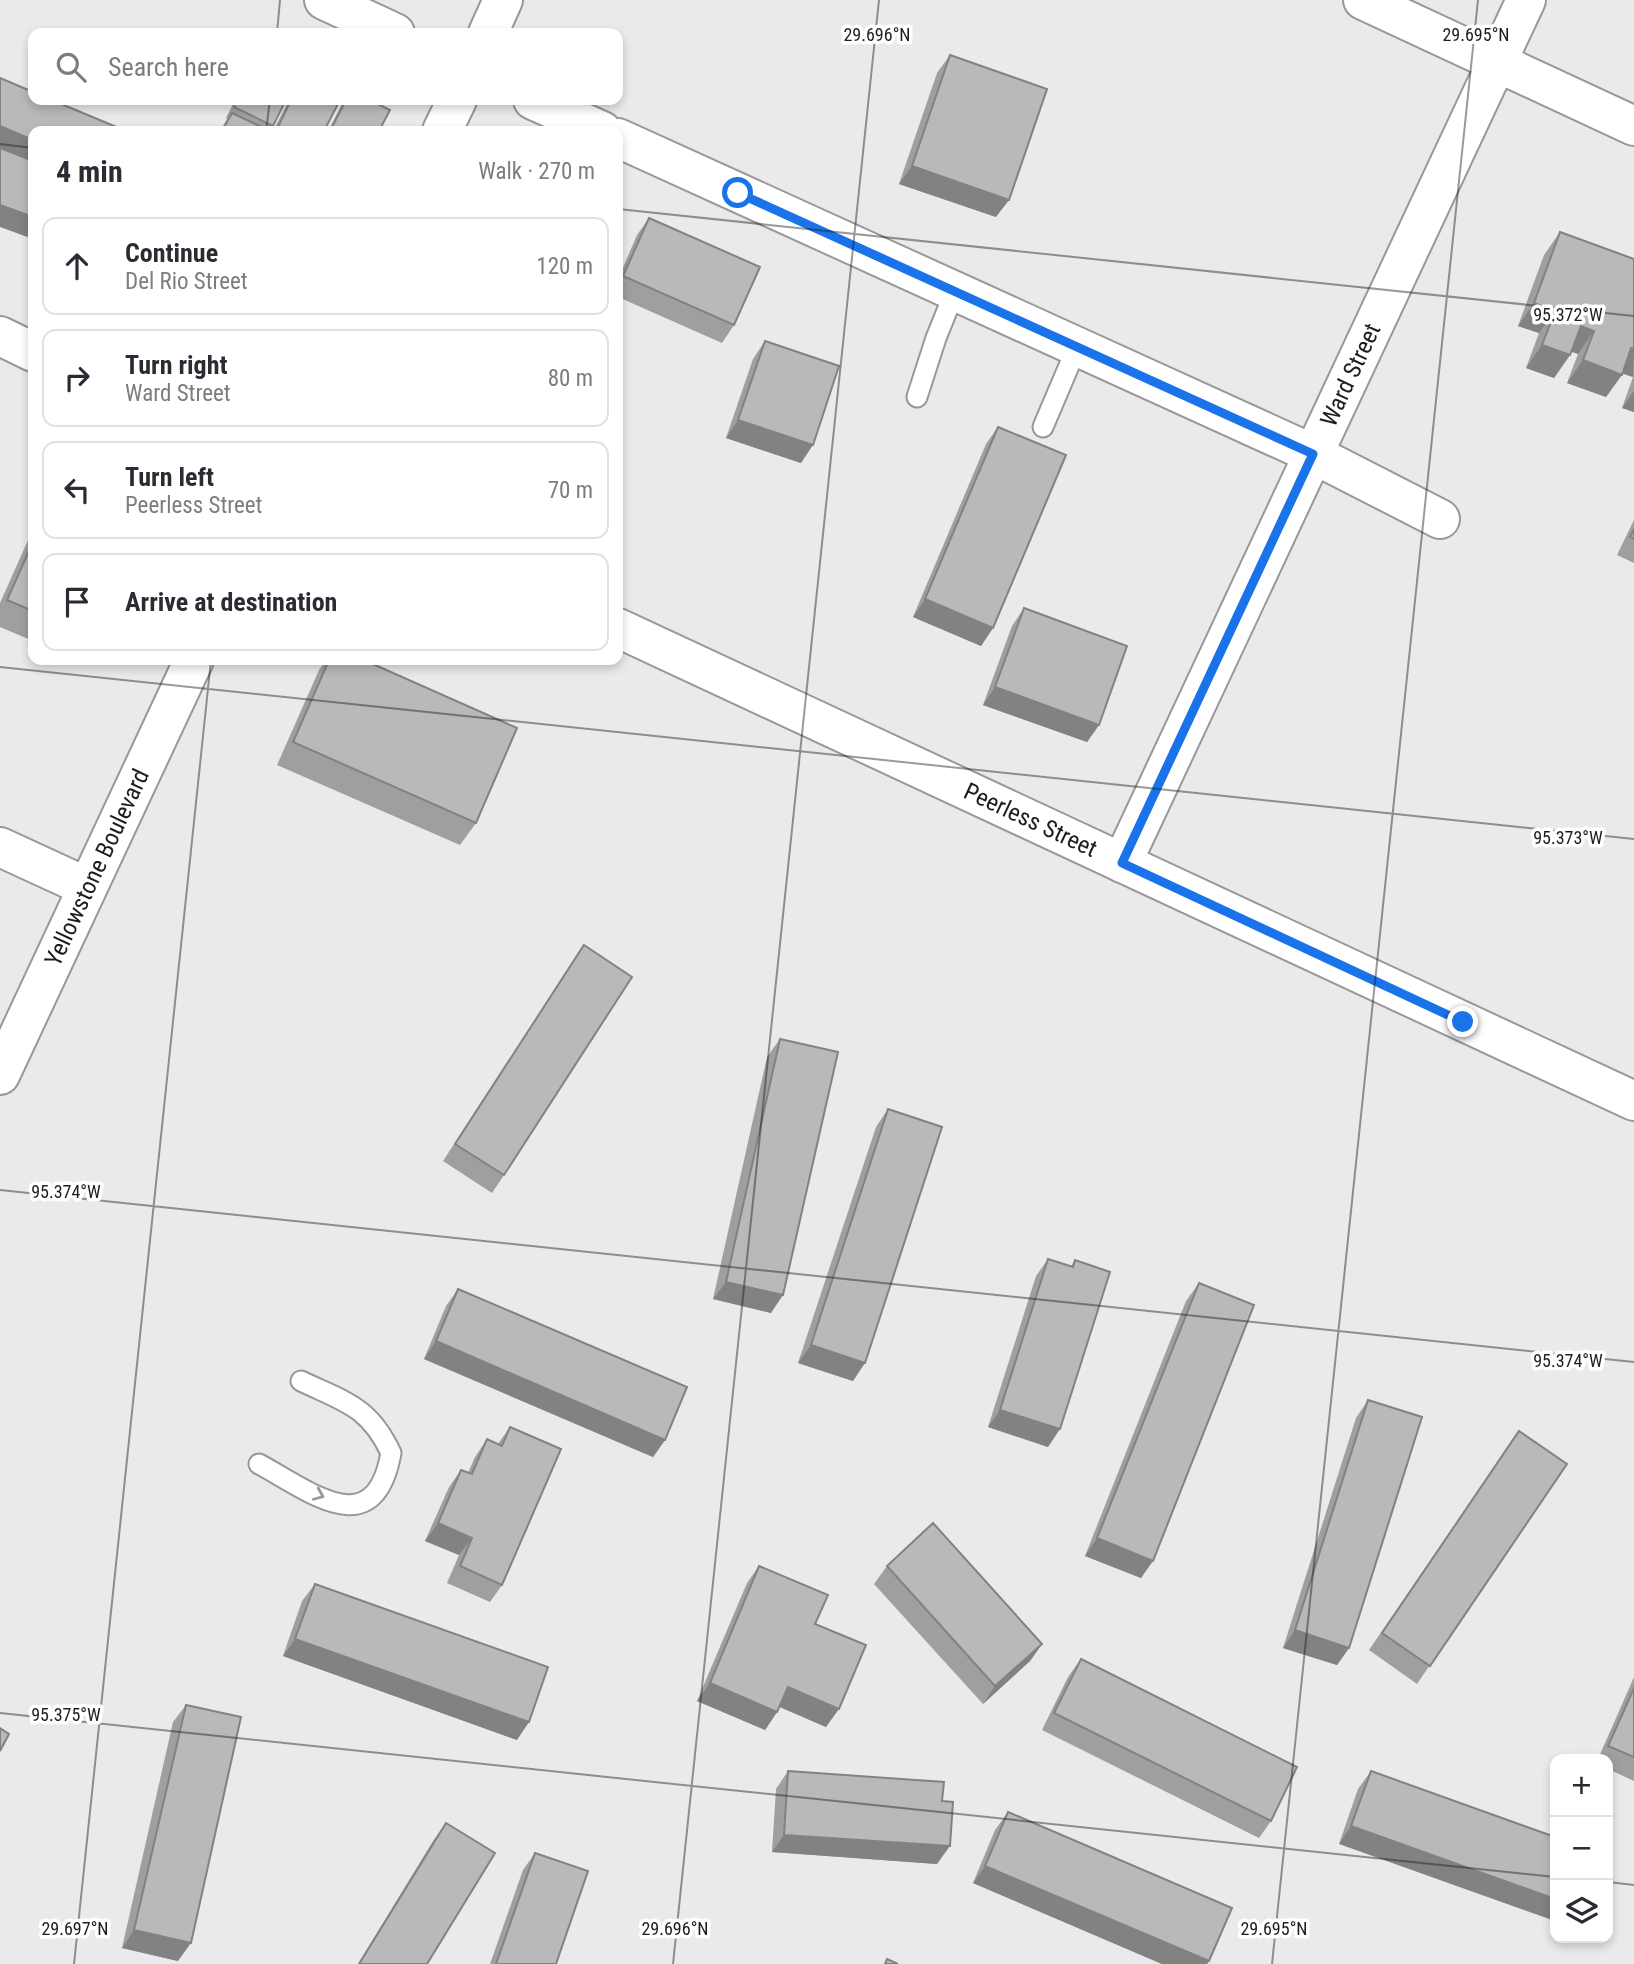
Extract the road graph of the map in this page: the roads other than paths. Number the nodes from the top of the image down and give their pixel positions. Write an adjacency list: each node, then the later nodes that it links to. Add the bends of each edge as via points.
1 (324, 0): 5 (street)
2 (503, 0): 6 (street)
3 (1363, 0): 7 (street)
4 (1526, 0): 7 (street, Ward Street)
5 (384, 28)
6 (490, 28)
7 (1497, 62): 10 (street); 20 (street, Ward Street)
8 (455, 105): 11 (street)
9 (544, 105): 12 (street)
10 (1634, 125)
11 (444, 126)
12 (591, 126)
13 (623, 140): 14 (street)
14 (955, 291): 16 (street); 18 (lane)
15 (0, 337): 17 (street)
16 (1077, 346): 19 (lane); 20 (street)
17 (28, 350)
18 (917, 397)
19 (1043, 427)
20 (1313, 454): 21 (street); 25 (street, Ward Street)
21 (1440, 519)
22 (623, 630): 25 (street, Peerless Street)
23 (192, 665): 26 (street, Yellowstone Boulevard)
24 (0, 847): 26 (street)
25 (1122, 863): 28 (street, Peerless Street)
26 (87, 887): 27 (street, Yellowstone Boulevard)
27 (0, 1075)
28 (1634, 1101)
29 (302, 1381): 30 (lane, one-way to 29, via 320,1497 355,1507 375,1495 382,1483 391,1453 382,1434 367,1416)
30 (259, 1464)

